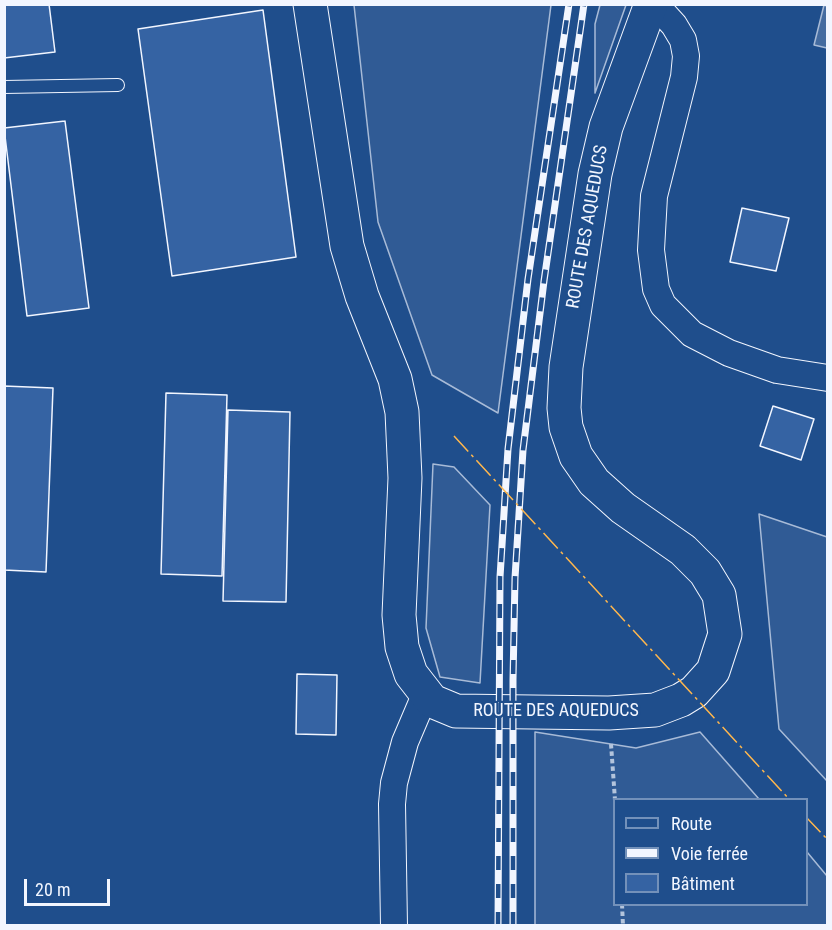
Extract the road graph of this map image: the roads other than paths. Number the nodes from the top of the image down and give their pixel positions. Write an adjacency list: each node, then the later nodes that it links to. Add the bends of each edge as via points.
1 (310, 4): 6 (main road, via 347,246 402,412 405,478 400,632 411,674)
2 (650, 6): 5 (street, via 674,25 686,56 654,196 651,250 656,289 663,305 692,334 729,353 777,370); 6 (main road, ROUTE DES AQUEDUCS, via 606,127 595,174 566,367 564,408 576,456 594,482 623,508 683,550 705,572 719,595 725,634 713,671 694,692 656,710 456,711)
3 (118, 85): 4 (lane)
4 (4, 87)
5 (828, 378)
6 (425, 695): 7 (street, via 405,742 394,783)
7 (394, 926)

